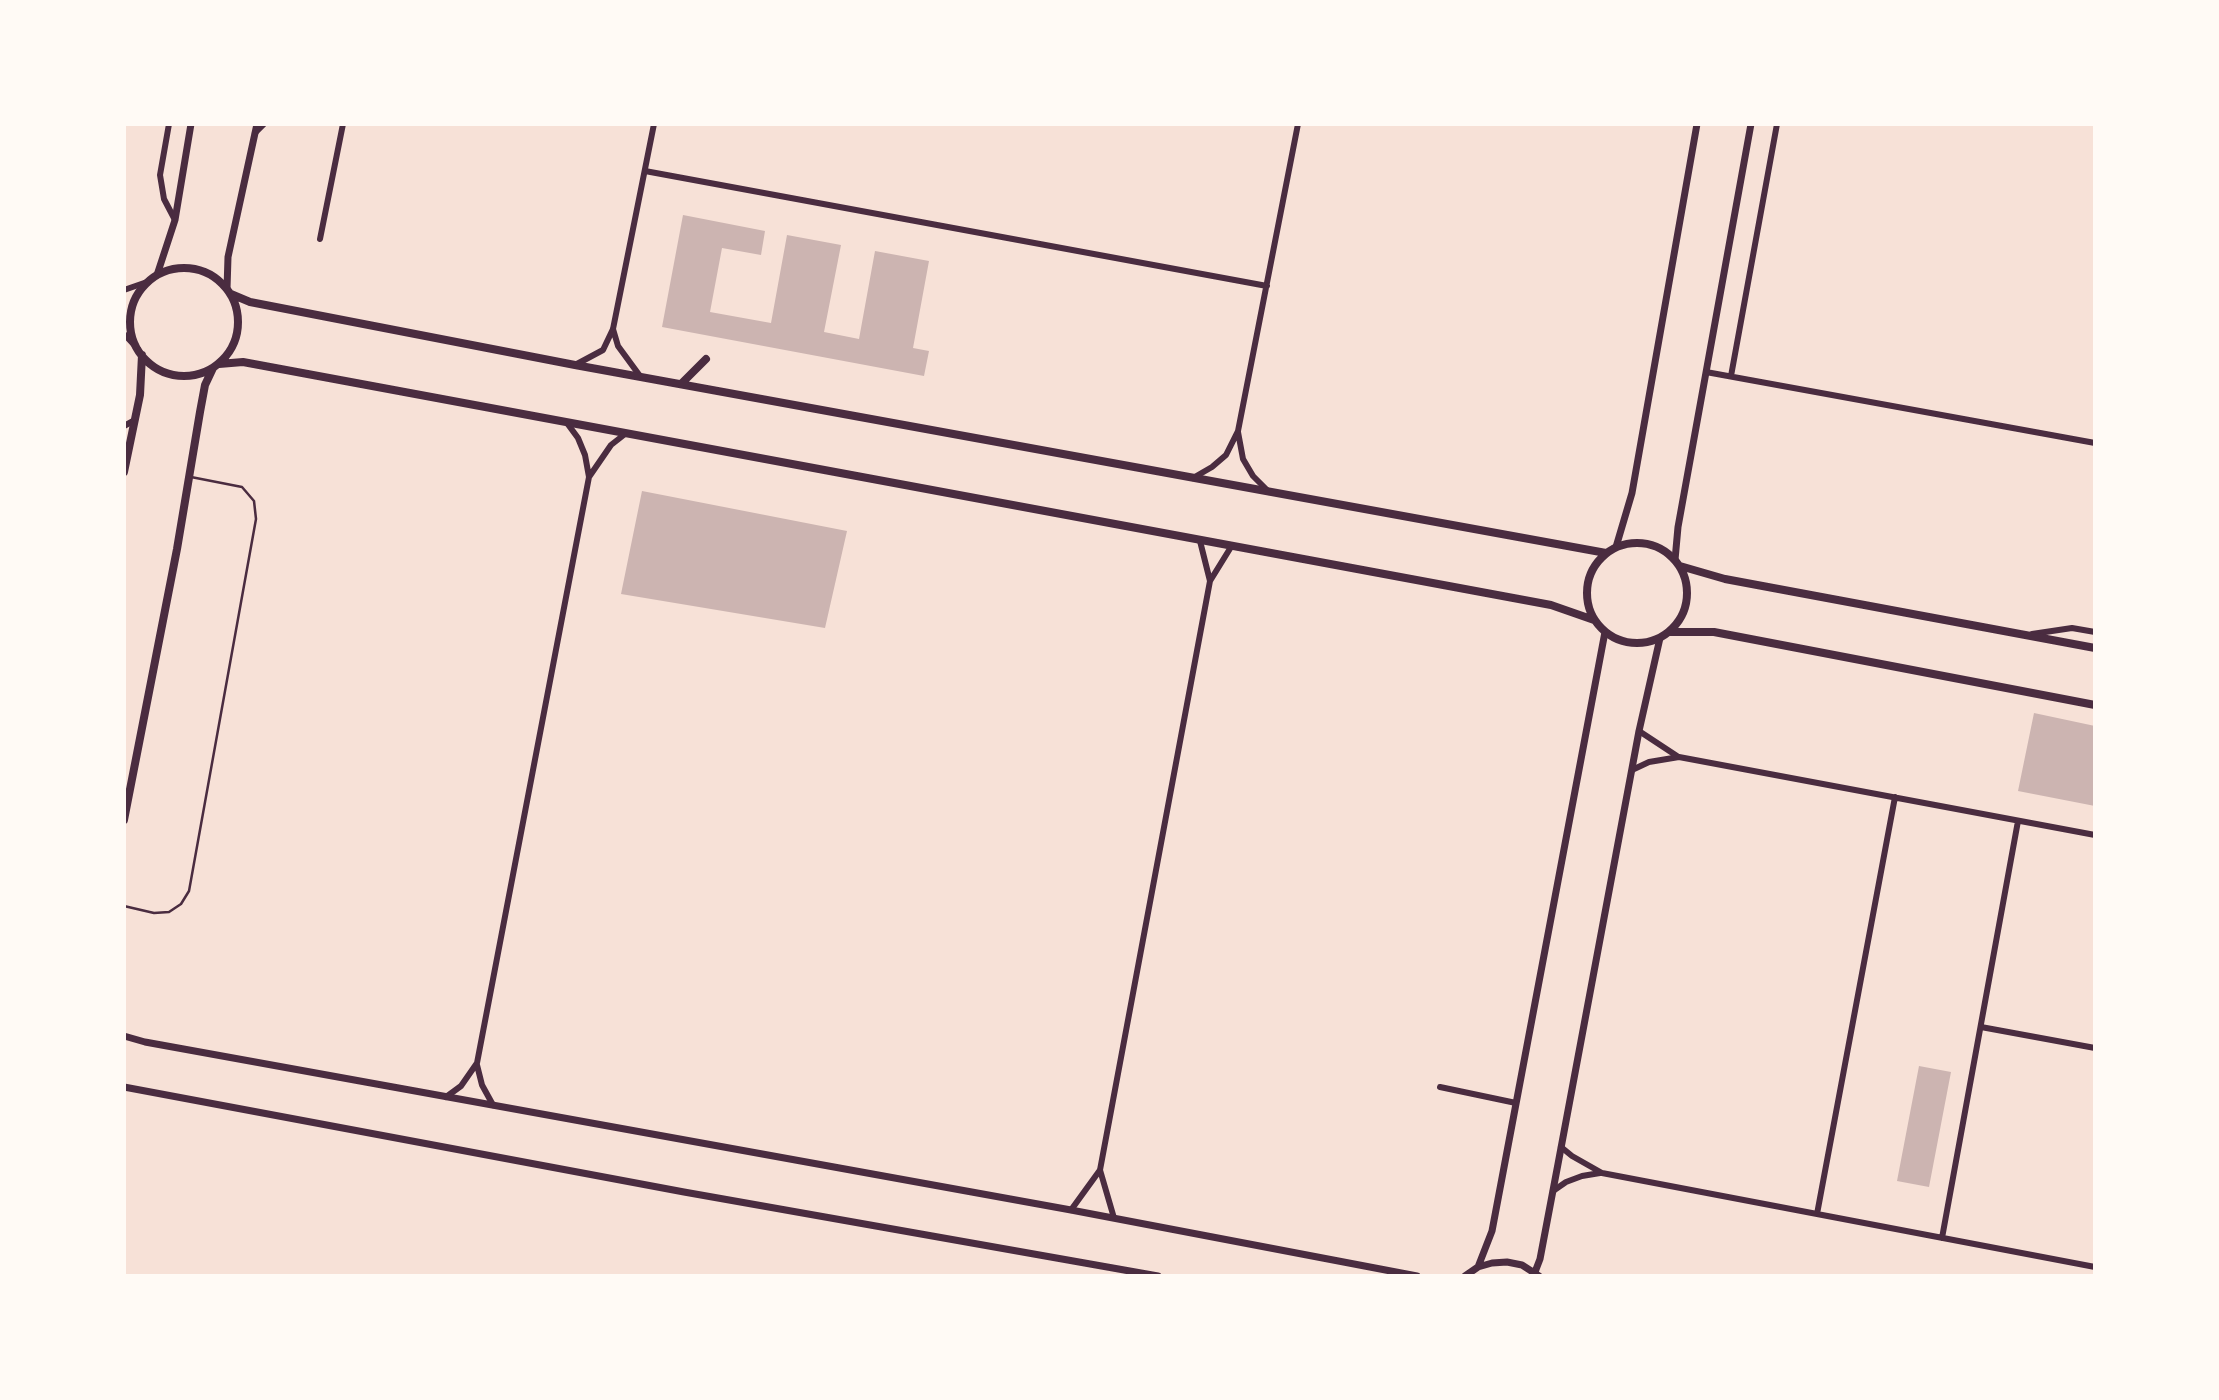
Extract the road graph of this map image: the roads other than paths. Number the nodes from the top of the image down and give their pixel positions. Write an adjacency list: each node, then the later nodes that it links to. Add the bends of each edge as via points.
1 (169, 124): 12 (street, via 160,175 164,199)
2 (191, 124): 12 (street)
3 (264, 124): 10 (street)
4 (343, 124): 13 (street)
5 (654, 124): 11 (street)
6 (1298, 124): 16 (street)
7 (1697, 124): 42 (street, via 1632,493)
8 (1751, 124): 25 (street)
9 (1777, 124): 27 (street)
10 (256, 129): 18 (street, via 228,257)
11 (645, 171): 16 (street); 19 (street)
12 (175, 220): 14 (street)
13 (320, 239)
14 (157, 275): 15 (main road); 18 (main road, via 195,269)
15 (147, 282): 17 (street); 21 (main road, via 132,307 130,322)
16 (1267, 286): 32 (street)
17 (124, 290)
18 (229, 291): 23 (main road, via 250,302); 24 (main road, via 237,308 237,331 229,353)
19 (613, 330): 23 (street, via 603,350); 26 (street, via 618,346)
20 (124, 334): 21 (street)
21 (140, 352): 24 (main road, via 151,365 175,375 188,376); 29 (main road)
22 (706, 359): 28 (main road)
23 (575, 365): 26 (main road)
24 (216, 366): 30 (main road, via 243,362); 36 (main road, via 203,393)
25 (1706, 372): 27 (street); 44 (street)
26 (640, 376): 28 (main road)
27 (1731, 376): 34 (street)
28 (681, 384): 38 (main road)
29 (135, 420): 31 (street); 35 (main road)
30 (567, 423): 33 (main road); 37 (street, via 578,438)
31 (124, 426)
32 (1238, 430): 38 (street, via 1226,455); 39 (street, via 1243,459)
33 (625, 434): 37 (street, via 611,445); 40 (main road)
34 (2095, 443)
35 (124, 472)
36 (188, 476): 58 (main road); 61 (lane, via 242,487 254,501 256,519 189,891 169,912)
37 (589, 477): 65 (street)
38 (1191, 479): 39 (main road)
39 (1269, 493): 43 (main road)
40 (1200, 541): 41 (main road); 45 (street)
41 (1231, 547): 45 (street); 46 (main road, via 1551,605)
42 (1616, 547): 43 (main road); 44 (main road, via 1644,543)
43 (1606, 553): 46 (main road, via 1593,567 1587,584 1587,603)
44 (1677, 563): 48 (main road, via 1688,599); 50 (main road, via 1725,579)
45 (1210, 581): 72 (street)
46 (1594, 620): 47 (main road)
47 (1605, 632): 51 (main road, via 1633,643); 69 (street)
48 (1669, 632): 51 (main road); 53 (main road, via 1714,632)
49 (2095, 632): 50 (street, via 2072,628)
50 (2023, 634): 52 (main road)
51 (1660, 638): 54 (street)
52 (2095, 648)
53 (2095, 705)
54 (1639, 731): 55 (street); 56 (street)
55 (1679, 757): 56 (street); 57 (street)
56 (1632, 770): 71 (street)
57 (1895, 797): 59 (street); 76 (street)
58 (124, 820)
59 (2018, 821): 60 (street); 62 (street)
60 (2095, 835)
61 (124, 906)
62 (1981, 1027): 64 (street); 78 (street)
63 (124, 1036): 68 (street)
64 (2095, 1048)
65 (477, 1063): 68 (street, via 461,1086); 70 (street)
66 (124, 1087): 82 (street)
67 (1440, 1087): 69 (street)
68 (446, 1097): 70 (street)
69 (1516, 1103): 79 (street, via 1492,1231)
70 (493, 1105): 75 (street)
71 (1561, 1147): 73 (street); 74 (street)
72 (1100, 1170): 75 (street); 77 (street)
73 (1602, 1173): 74 (street, via 1582,1176); 76 (street)
74 (1553, 1191): 81 (street)
75 (1072, 1210): 77 (street)
76 (1817, 1214): 78 (street)
77 (1114, 1218): 83 (street)
78 (1942, 1238): 80 (street)
79 (1478, 1267): 81 (street, via 1507,1262); 84 (street)
80 (2095, 1267)
81 (1537, 1274)
82 (1158, 1276)
83 (1417, 1276)
84 (1465, 1276)

